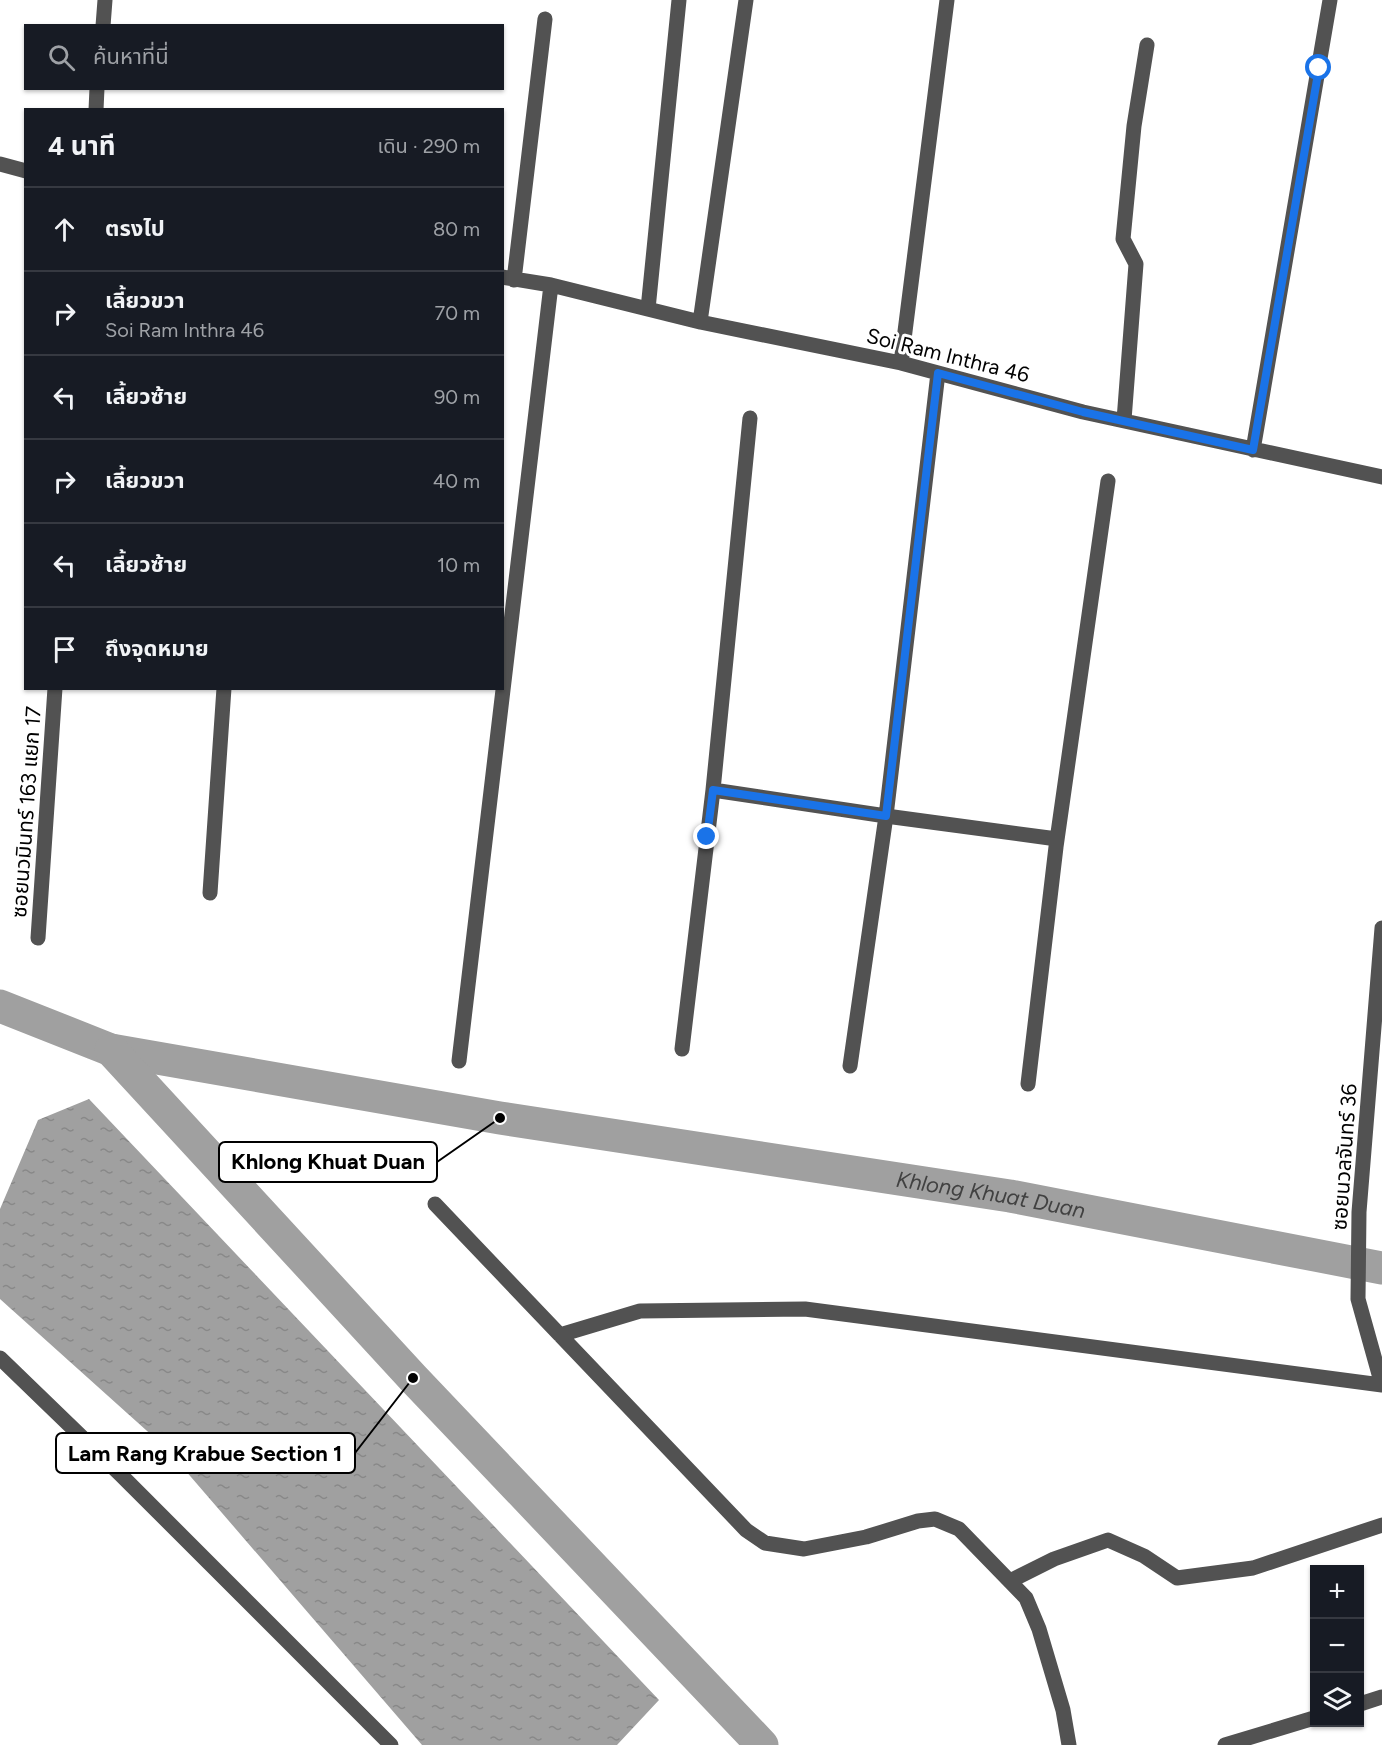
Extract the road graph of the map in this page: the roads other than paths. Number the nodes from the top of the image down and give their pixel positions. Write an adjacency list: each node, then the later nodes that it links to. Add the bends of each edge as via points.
1 (105, 0): 7 (street)
2 (679, 0): 15 (street)
3 (746, 0): 16 (street)
4 (947, 0): 17 (street)
5 (1330, 0): 21 (street)
6 (545, 19): 13 (street)
7 (103, 24)
8 (1147, 45): 20 (street, via 1123,239 1136,264)
9 (98, 90): 10 (street)
10 (96, 108)
11 (0, 165): 12 (street)
12 (24, 171)
13 (508, 278): 14 (street, Soi Ram Inthra 46)
14 (551, 285): 15 (street, Soi Ram Inthra 46); 24 (street)
15 (648, 309): 16 (street, Soi Ram Inthra 46)
16 (700, 322): 17 (street, Soi Ram Inthra 46)
17 (902, 363): 18 (street, Soi Ram Inthra 46)
18 (938, 373): 20 (street, Soi Ram Inthra 46); 29 (street)
19 (750, 418): 28 (street)
20 (1124, 420): 21 (street, Soi Ram Inthra 46)
21 (1253, 450): 22 (street, Soi Ram Inthra 46)
22 (1382, 477)
23 (1108, 481): 30 (street)
24 (504, 681)
25 (55, 690): 33 (street, ซอยนวมินทร์ 163 แยก 17)
26 (224, 690): 31 (street)
27 (503, 690): 35 (street)
28 (713, 790): 29 (street); 34 (street)
29 (886, 816): 30 (street); 36 (street)
30 (1057, 839): 37 (street)
31 (210, 893)
32 (1382, 928): 38 (street, ซอยนวลจันทร์ 36)
33 (38, 938)
34 (682, 1049)
35 (459, 1061)
36 (850, 1066)
37 (1028, 1084)
38 (1375, 1105): 42 (street, ซอยนวลจันทร์ 36, via 1359,1212 1358,1299)
39 (435, 1204): 40 (street)
40 (560, 1335): 42 (street, via 640,1311 806,1308); 44 (street, via 746,1530 765,1542 804,1549 935,1519 959,1528)
41 (0, 1358): 48 (street)
42 (1382, 1385)
43 (1382, 1525): 44 (street, via 1253,1568 1177,1578 1144,1556 1108,1540 1054,1559)
44 (1010, 1581): 49 (street, via 1026,1598 1039,1629)
45 (1382, 1697): 46 (street)
46 (1364, 1702)
47 (1310, 1719): 50 (street)
48 (392, 1745)
49 (1070, 1745)
50 (1225, 1745)

